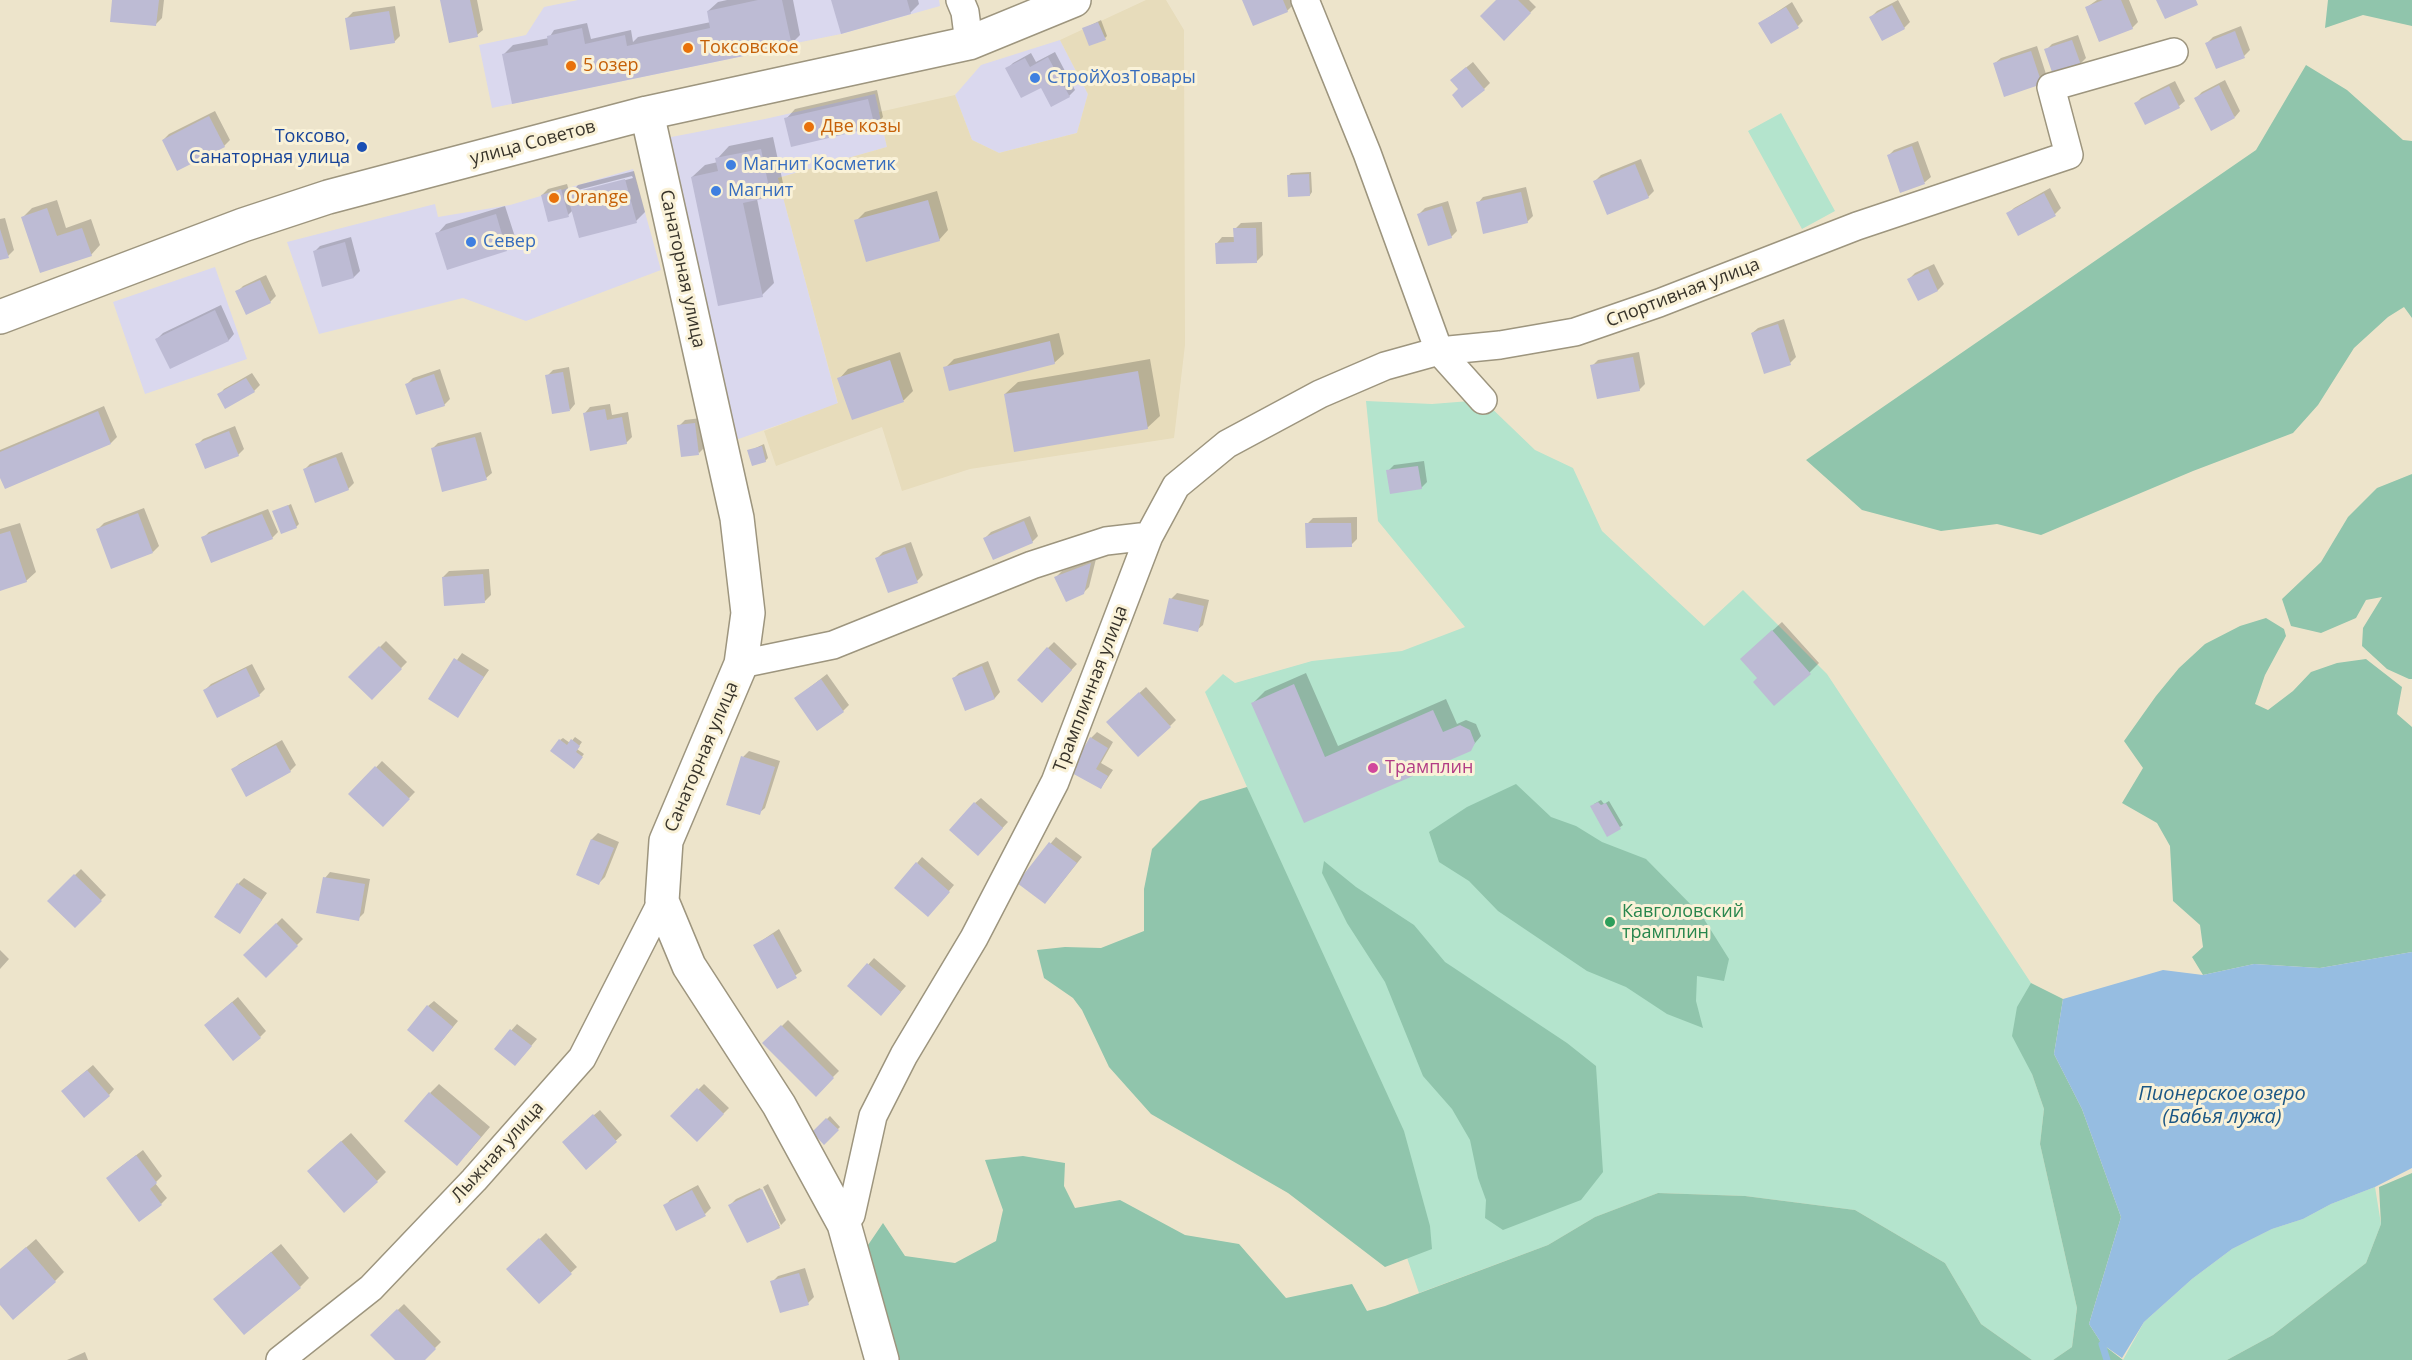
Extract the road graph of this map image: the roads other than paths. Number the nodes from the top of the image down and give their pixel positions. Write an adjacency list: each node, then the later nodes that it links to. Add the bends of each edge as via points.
1 (960, 0): 4 (street)
2 (1074, 0): 4 (street, улица Советов)
3 (1305, 0): 8 (street, via 1367,153)
4 (969, 43): 6 (street, улица Советов)
5 (2174, 52): 8 (street, Спортивная улица, via 2052,87 2069,155 1857,226 1575,332)
6 (647, 113): 7 (street, улица Советов, via 328,197); 11 (street, Санаторная улица, via 737,518 748,613)
7 (0, 317)
8 (1439, 351): 9 (street); 10 (street, Спортивная улица, via 1385,366 1330,389 1227,444 1176,486)
9 (1483, 400)
10 (1149, 536): 11 (street, via 1106,541 1032,565 833,645); 13 (street, Трамплинная улица, via 1055,782 974,938 904,1055 873,1116 851,1215)
11 (741, 664): 12 (street, Санаторная улица, via 666,841)
12 (662, 901): 13 (street, Санаторная улица, via 689,966 779,1105); 14 (street, Лыжная улица, via 582,1058 371,1288)
13 (844, 1224): 15 (street, Санаторная улица)
14 (280, 1360)
15 (882, 1360)

